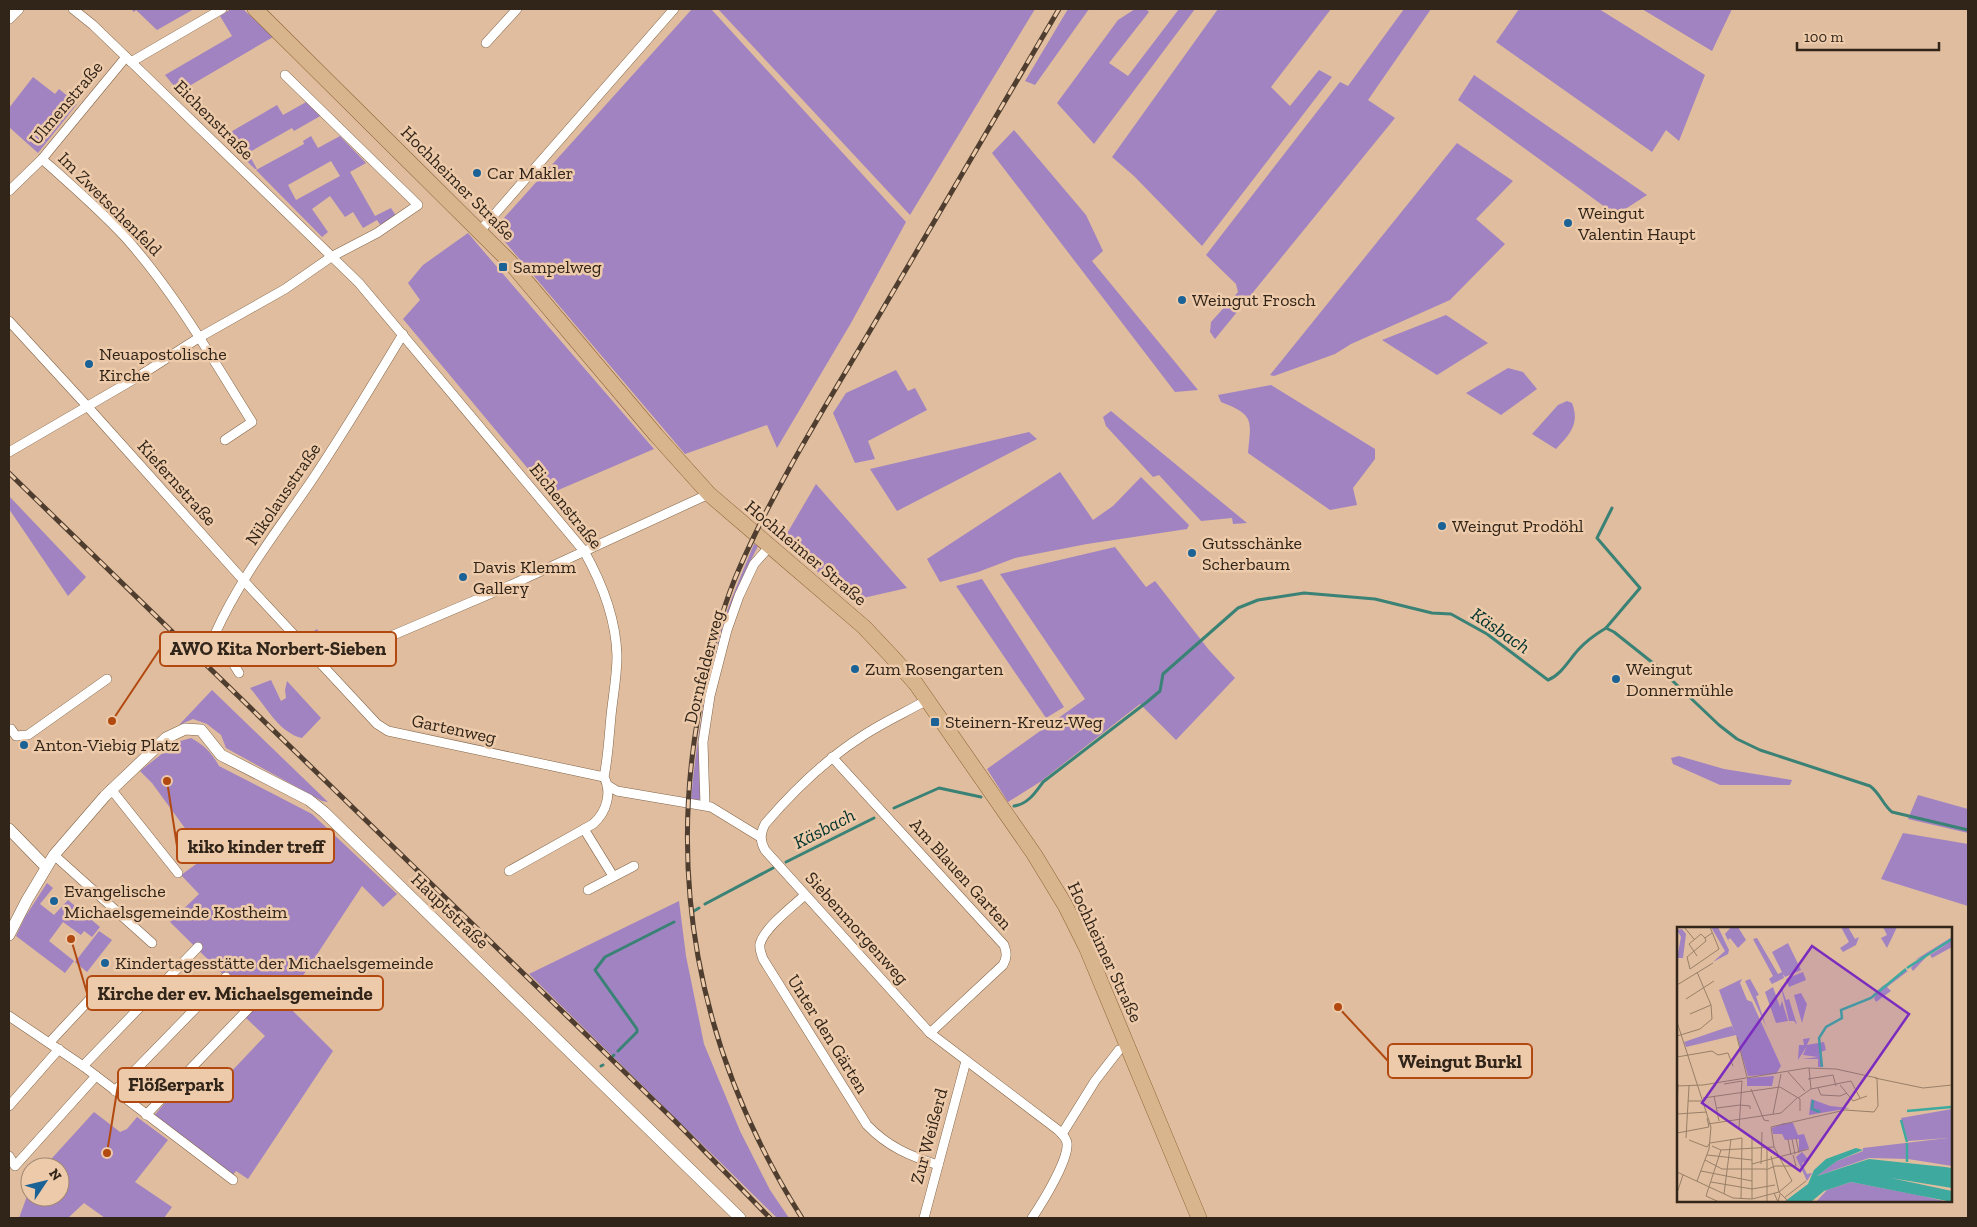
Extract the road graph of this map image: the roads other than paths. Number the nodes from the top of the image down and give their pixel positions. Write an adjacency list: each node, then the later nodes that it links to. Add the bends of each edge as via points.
1 (18, 9): 7 (street)
2 (73, 9): 9 (street, Eichenstraße)
3 (222, 9): 9 (street, Ulmenstraße)
4 (255, 9): 13 (main road, Hochheimer Straße)
5 (517, 9): 8 (street)
6 (674, 9): 13 (street)
7 (9, 18)
8 (486, 42)
9 (129, 59): 11 (street, Ulmenstraße); 14 (street, Eichenstraße)
10 (284, 75): 14 (street, via 418,205 377,233)
11 (42, 158): 12 (street, Ulmenstraße); 17 (street, Im Zwetschenfeld, via 124,236 176,300)
12 (9, 190)
13 (480, 231): 21 (main road, Hochheimer Straße, via 516,268)
14 (331, 258): 16 (street, Eichenstraße, via 359,283); 17 (street, via 285,289)
15 (9, 321): 18 (street, Kiefernstraße)
16 (403, 334): 23 (street, Eichenstraße); 24 (street, Nikolausstraße, via 332,450)
17 (200, 337): 18 (street); 19 (street, Im Zwetschenfeld, via 252,422)
18 (88, 406): 20 (street); 24 (street, Kiefernstraße)
19 (226, 440)
20 (9, 452)
21 (709, 494): 22 (main road, Hochheimer Straße); 23 (street)
22 (770, 546): 28 (main road, Hochheimer Straße, via 864,626); 34 (street, Dornfelderweg, via 754,564 739,596 712,686 703,742)
23 (584, 551): 25 (street); 31 (street, Eichenstraße, via 605,594 616,640 616,681)
24 (244, 581): 25 (street, Kiefernstraße); 26 (street, Nikolausstraße, via 216,634)
25 (323, 664): 31 (street, Gartenweg, via 377,724 388,731)
26 (239, 673)
27 (107, 679): 29 (street, via 28,735 16,736 11,729)
28 (927, 700): 30 (street); 70 (main road, Hochheimer Straße, via 1034,854 1069,912)
29 (9, 731)
30 (832, 757): 37 (street, via 785,800 764,824); 53 (street, Am Blauen Garten, via 1004,945 1006,960 1003,966)
31 (604, 777): 32 (street)
32 (609, 786): 34 (street, via 617,791); 36 (street, via 604,812)
33 (111, 789): 38 (street, Hauptstraße); 42 (street); 67 (street, Hauptstraße, via 166,738 176,732 196,728 205,734 221,755 309,800)
34 (705, 805): 37 (street)
35 (9, 829): 40 (street)
36 (584, 829): 41 (street); 43 (street)
37 (760, 837): 45 (street, Siebenmorgenweg, via 765,850)
38 (54, 855): 40 (street, Hauptstraße); 47 (street)
39 (634, 866): 43 (street)
40 (46, 867): 46 (street, Hauptstraße)
41 (509, 871)
42 (178, 873)
43 (613, 876): 44 (street)
44 (588, 890)
45 (805, 895): 53 (street, Siebenmorgenweg); 65 (street, Unter den Gärten, via 760,942 763,959 867,1125 898,1150)
46 (9, 936)
47 (152, 943)
48 (198, 947): 58 (street)
49 (226, 977): 60 (street)
50 (91, 998): 54 (street)
51 (252, 1005): 62 (street)
52 (9, 1016): 54 (street)
53 (930, 1033): 57 (street, Siebenmorgenweg)
54 (50, 1042): 55 (street)
55 (59, 1049): 58 (street); 61 (street)
56 (1119, 1050): 63 (street)
57 (966, 1061): 63 (street, Siebenmorgenweg); 65 (street, Zur Weißerd)
58 (83, 1066): 59 (street)
59 (96, 1076): 60 (street); 64 (street, via 15,1166)
60 (115, 1091): 62 (street)
61 (9, 1106)
62 (146, 1115): 66 (street)
63 (1062, 1134): 69 (street, via 1066,1148 1059,1169)
64 (9, 1156)
65 (938, 1164): 68 (street, Zur Weißerd)
66 (233, 1180)
67 (740, 1218)
68 (924, 1218)
69 (1032, 1218)
70 (1199, 1218)

